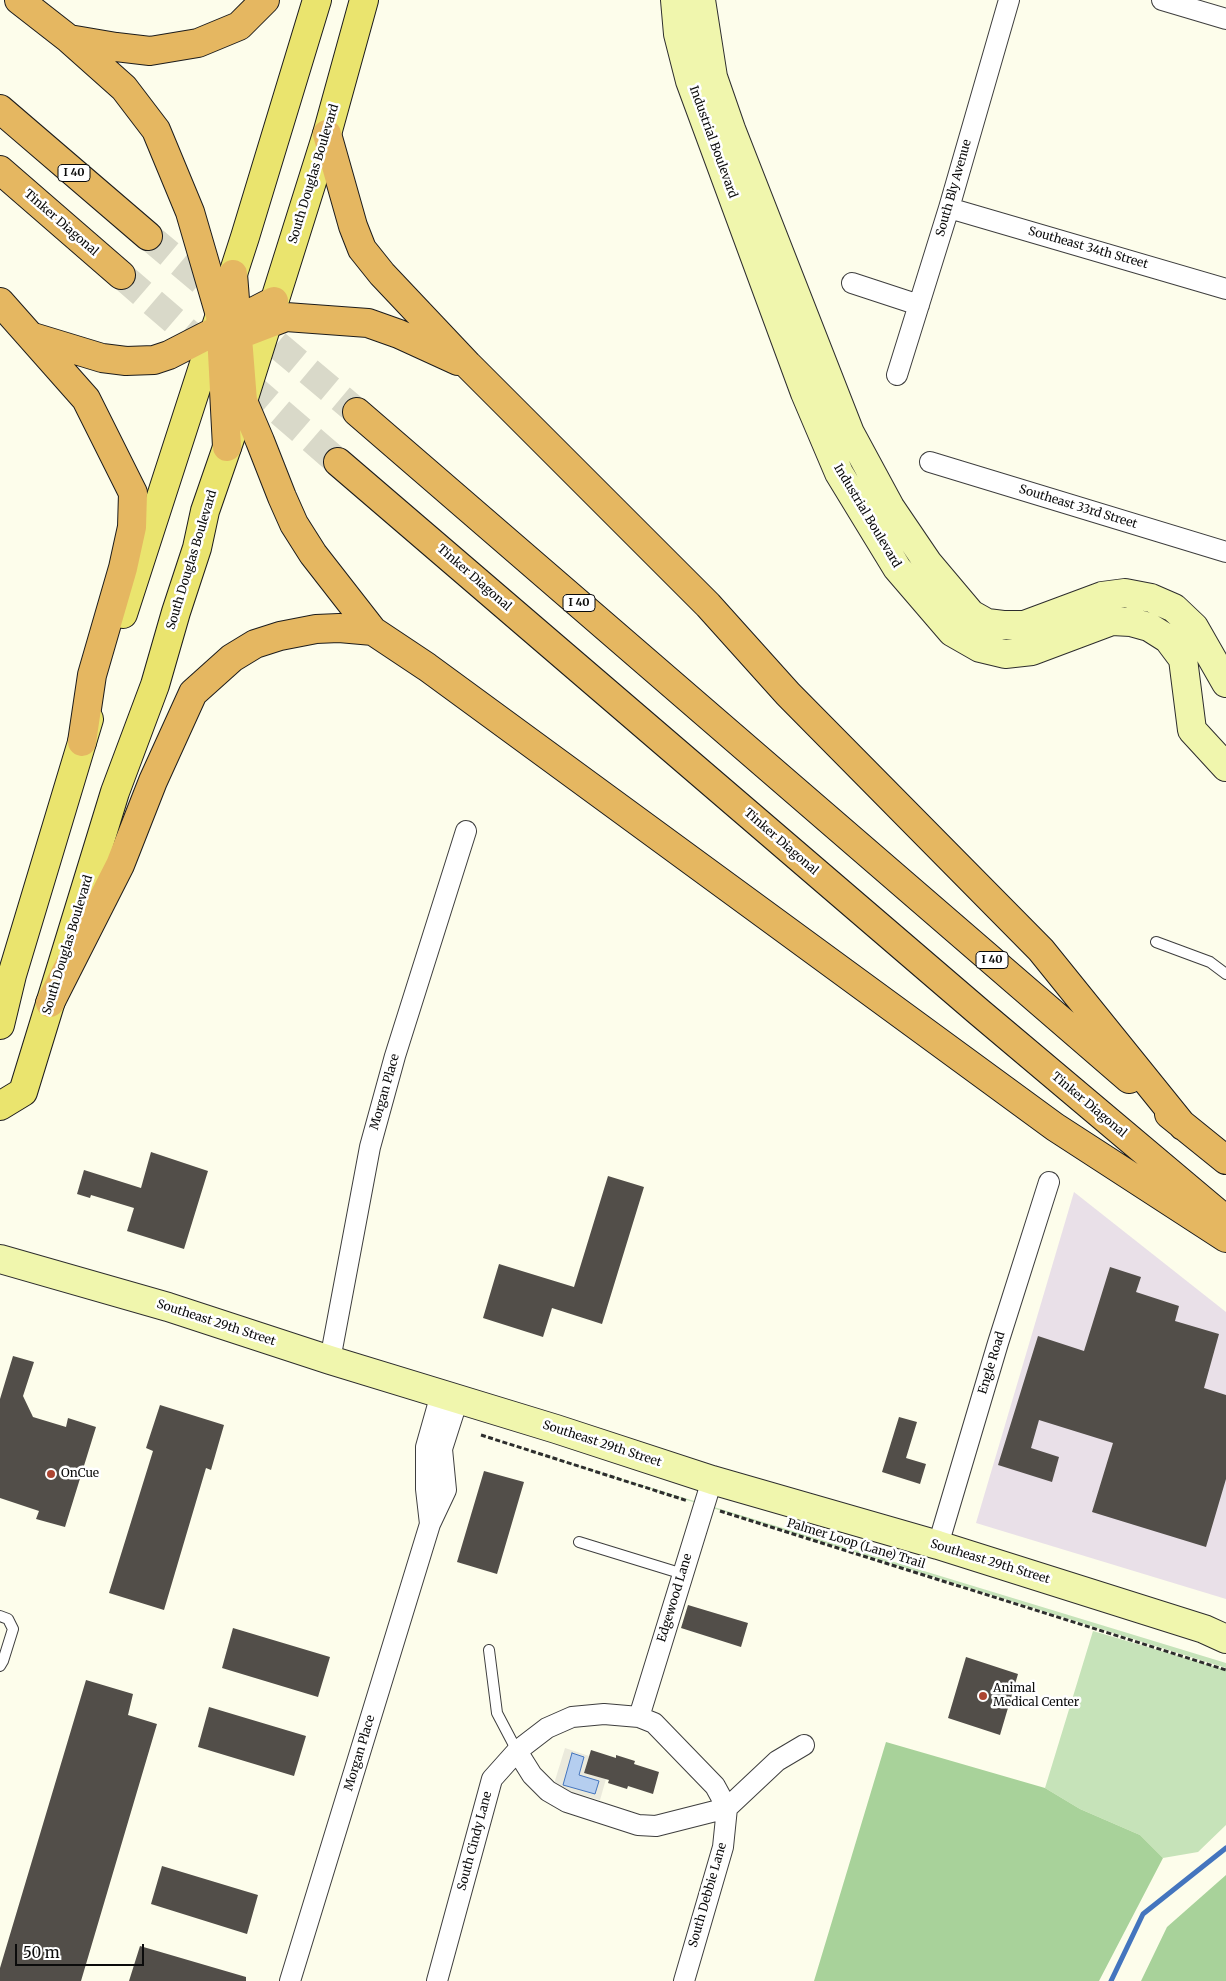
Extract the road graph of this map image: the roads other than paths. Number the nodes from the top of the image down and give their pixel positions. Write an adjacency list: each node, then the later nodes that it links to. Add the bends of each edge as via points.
1 (19, 0): 10 (highway)
2 (265, 0): 10 (highway, via 239,26 198,43 150,51)
3 (317, 0): 22 (main road, via 233,274)
4 (364, 0): 12 (main road, South Douglas Boulevard)
5 (675, 0): 35 (main road, Industrial Boulevard, via 678,34 690,81 806,393 840,473 898,568 952,632 980,648 1005,654 1032,651 1112,621 1149,627 1168,639 1183,659 1192,730)
6 (701, 0): 33 (main road, Industrial Boulevard, via 714,77 730,129 850,433 890,507 928,564 971,614 987,623 1003,626 1024,625 1102,596 1125,593 1151,598 1174,608 1194,627)
7 (1008, 0): 14 (street, South Bly Avenue)
8 (1162, 0): 9 (street)
9 (1226, 19)
10 (69, 39): 22 (highway, via 124,88 156,130 190,212)
11 (0, 109): 15 (highway, I 40)
12 (327, 134): 21 (main road, South Douglas Boulevard); 24 (highway, via 352,226 362,249)
13 (0, 170): 16 (highway, Tinker Diagonal)
14 (949, 208): 18 (street, Southeast 34th Street); 20 (street, South Bly Avenue)
15 (148, 236)
16 (121, 275)
17 (852, 283): 20 (street)
18 (1226, 289)
19 (0, 302): 23 (highway)
20 (919, 305): 25 (street, South Bly Avenue)
21 (270, 312): 22 (highway); 24 (highway, via 286,317 368,323); 26 (main road, South Douglas Boulevard)
22 (224, 331): 23 (highway, via 154,360 126,361 102,358); 26 (highway); 28 (highway); 34 (main road)
23 (33, 337): 34 (highway, via 86,399 133,493 132,527 92,675)
24 (468, 365): 43 (highway, via 708,605 795,701 1041,950)
25 (898, 375)
26 (243, 401): 28 (main road, South Douglas Boulevard); 32 (highway, via 294,524)
27 (357, 412): 43 (highway, I 40)
28 (227, 447): 40 (main road, South Douglas Boulevard, via 205,511 197,548 155,685 115,792)
29 (338, 462): 46 (highway, Tinker Diagonal)
30 (930, 462): 31 (street, Southeast 33rd Street)
31 (1226, 552)
32 (372, 631): 40 (highway, via 316,629 255,644 232,658 193,693 153,781 120,866); 47 (highway, via 427,667 1055,1127)
33 (1226, 682)
34 (82, 742): 38 (main road)
35 (1226, 767)
36 (466, 831): 49 (street, Morgan Place, via 398,1046 370,1147)
37 (1156, 942): 39 (lane, via 1210,962)
38 (6, 972): 41 (main road)
39 (1226, 974)
40 (50, 1003): 42 (main road, South Douglas Boulevard, via 23,1092)
41 (0, 1026)
42 (0, 1106)
43 (1183, 1126): 44 (highway, I 40)
44 (1226, 1160)
45 (1049, 1182): 53 (street, Engle Road)
46 (1226, 1220)
47 (1226, 1238)
48 (0, 1259): 49 (main road, Southeast 29th Street, via 157,1304)
49 (330, 1360): 50 (main road, Southeast 29th Street)
50 (449, 1396): 51 (main road, Southeast 29th Street); 63 (street, Morgan Place, via 426,1447 430,1524)
51 (712, 1480): 53 (main road, Southeast 29th Street); 54 (street, Edgewood Lane)
52 (579, 1542): 54 (lane)
53 (938, 1545): 56 (main road, Southeast 29th Street)
54 (683, 1574): 59 (street, Edgewood Lane)
55 (0, 1616): 58 (lane, via 8,1619 13,1629)
56 (1219, 1633)
57 (489, 1650): 61 (lane, via 497,1713)
58 (0, 1666)
59 (639, 1717): 61 (street, South Cindy Lane, via 604,1714 572,1717 547,1728); 62 (street, via 654,1723 674,1742 715,1786)
60 (804, 1744): 62 (street, via 777,1761)
61 (517, 1751): 62 (street, via 532,1775 548,1791 567,1802 638,1825 656,1826); 64 (street, South Cindy Lane, via 492,1779)
62 (727, 1808): 65 (street, South Debbie Lane, via 723,1847)
63 (290, 1981)
64 (437, 1981)
65 (684, 1981)

